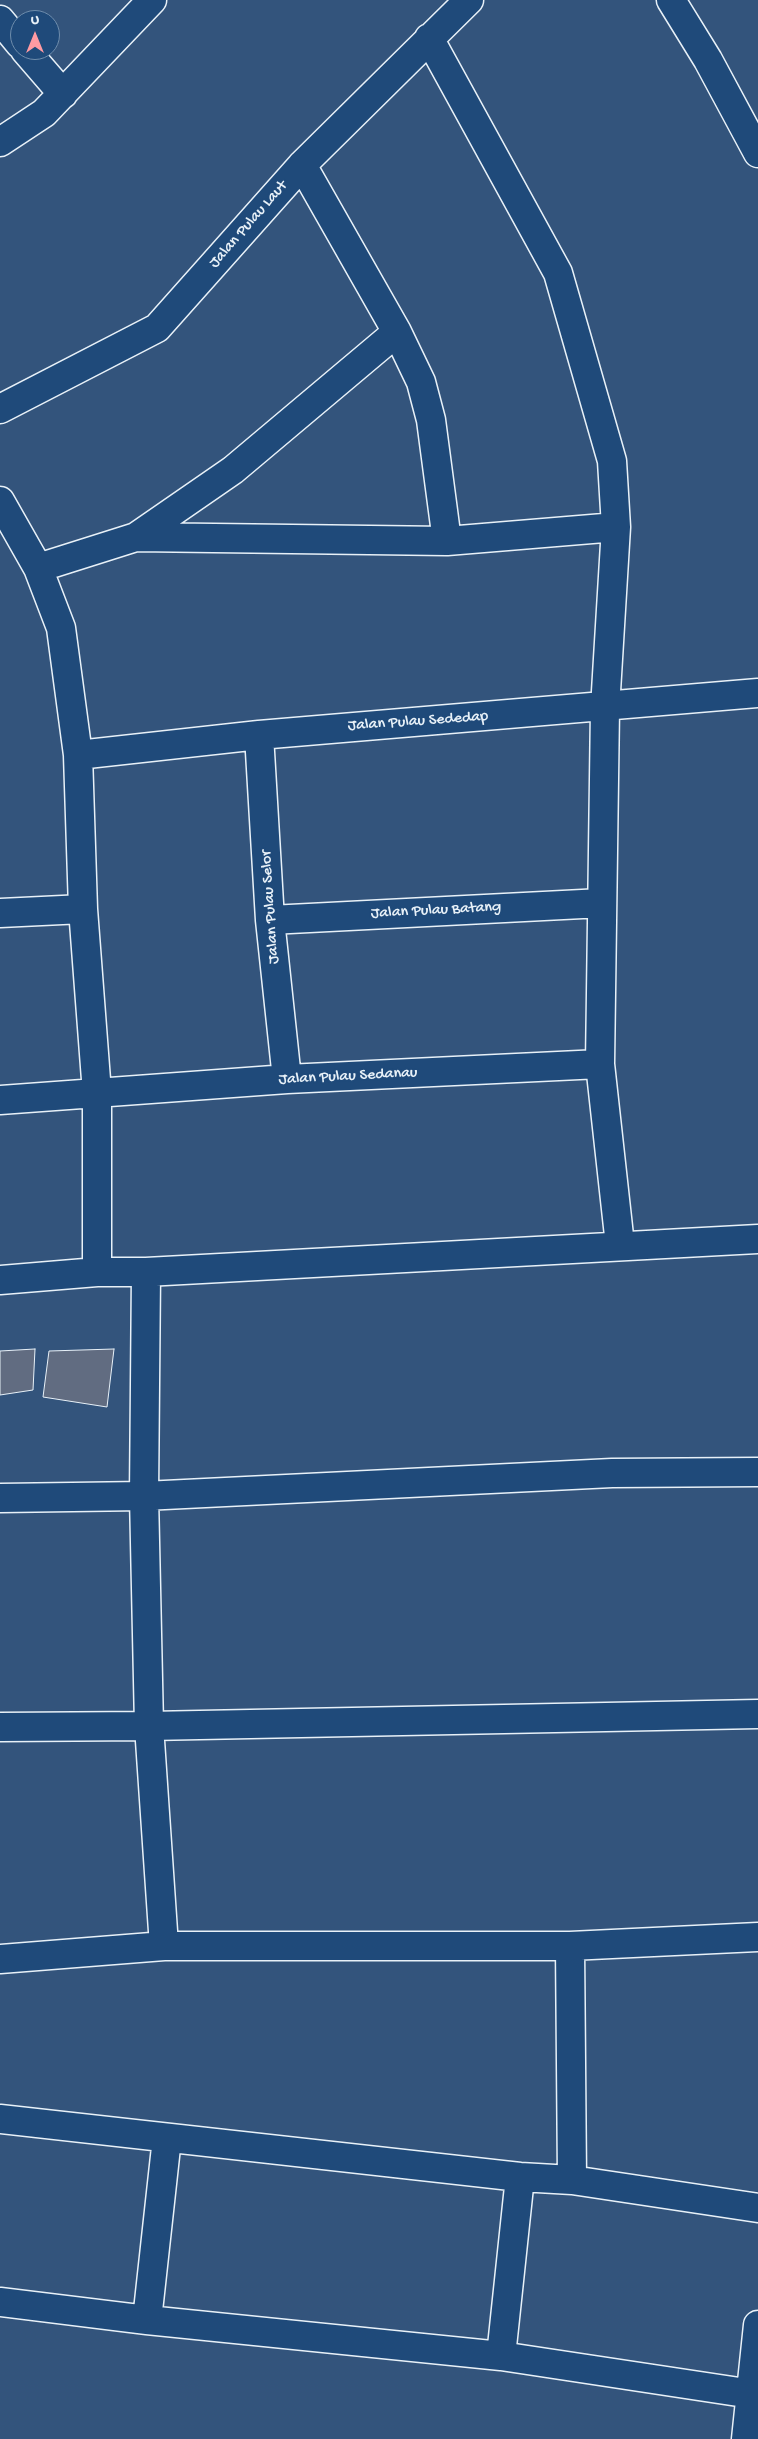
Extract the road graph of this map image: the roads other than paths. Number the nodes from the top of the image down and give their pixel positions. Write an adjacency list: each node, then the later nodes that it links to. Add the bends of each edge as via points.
1 (152, 0): 8 (street)
2 (469, 0): 6 (street, Jalan Pulau Laut)
3 (671, 0): 10 (street, via 708,60)
4 (0, 20): 5 (street)
5 (10, 32)
6 (429, 38): 11 (street, Jalan Pulau Laut); 15 (street, via 558,273 612,461)
7 (34, 60): 8 (street)
8 (63, 94): 9 (street, via 44,114)
9 (0, 142)
10 (758, 153)
11 (302, 165): 12 (street); 13 (street, Jalan Pulau Laut, via 157,328)
12 (397, 332): 16 (street, via 233,470); 17 (street, via 426,400)
13 (0, 410)
14 (0, 501): 18 (street)
15 (616, 527): 17 (street); 20 (street)
16 (136, 536): 17 (street); 18 (street)
17 (447, 541)
18 (38, 568): 22 (street, via 61,628)
19 (758, 693): 20 (street, Jalan Pulau Sededap)
20 (605, 708): 21 (street, Jalan Pulau Sededap); 23 (street)
21 (259, 735): 22 (street, Jalan Pulau Sededap); 26 (street, Jalan Pulau Selor)
22 (78, 755): 24 (street)
23 (602, 903): 26 (street, Jalan Pulau Batang); 27 (street)
24 (83, 909): 25 (street); 29 (street)
25 (0, 912)
26 (270, 920): 28 (street, Jalan Pulau Selor)
27 (600, 1064): 28 (street, Jalan Pulau Sedanau); 32 (street)
28 (287, 1080): 29 (street, Jalan Pulau Sedanau)
29 (97, 1093): 30 (street, Jalan Pulau Sedanau); 33 (street)
30 (0, 1100)
31 (758, 1239): 32 (street)
32 (620, 1245): 34 (street)
33 (96, 1272): 34 (street); 35 (street)
34 (146, 1272): 37 (street)
35 (0, 1280)
36 (758, 1472): 37 (street, via 612,1473)
37 (144, 1496): 38 (street); 40 (street)
38 (0, 1498)
39 (758, 1714): 40 (street)
40 (149, 1726): 41 (street); 43 (street)
41 (0, 1727)
42 (758, 1936): 44 (street)
43 (164, 1946): 44 (street); 45 (street)
44 (570, 1946): 49 (street)
45 (0, 1959)
46 (0, 2119): 47 (street)
47 (167, 2138): 48 (street); 52 (street)
48 (520, 2177): 49 (street); 54 (street)
49 (572, 2180): 50 (street)
50 (758, 2208)
51 (0, 2302): 52 (street)
52 (147, 2320): 54 (street)
53 (758, 2325): 55 (street)
54 (501, 2356): 55 (street)
55 (755, 2394): 56 (street)
56 (746, 2439)

